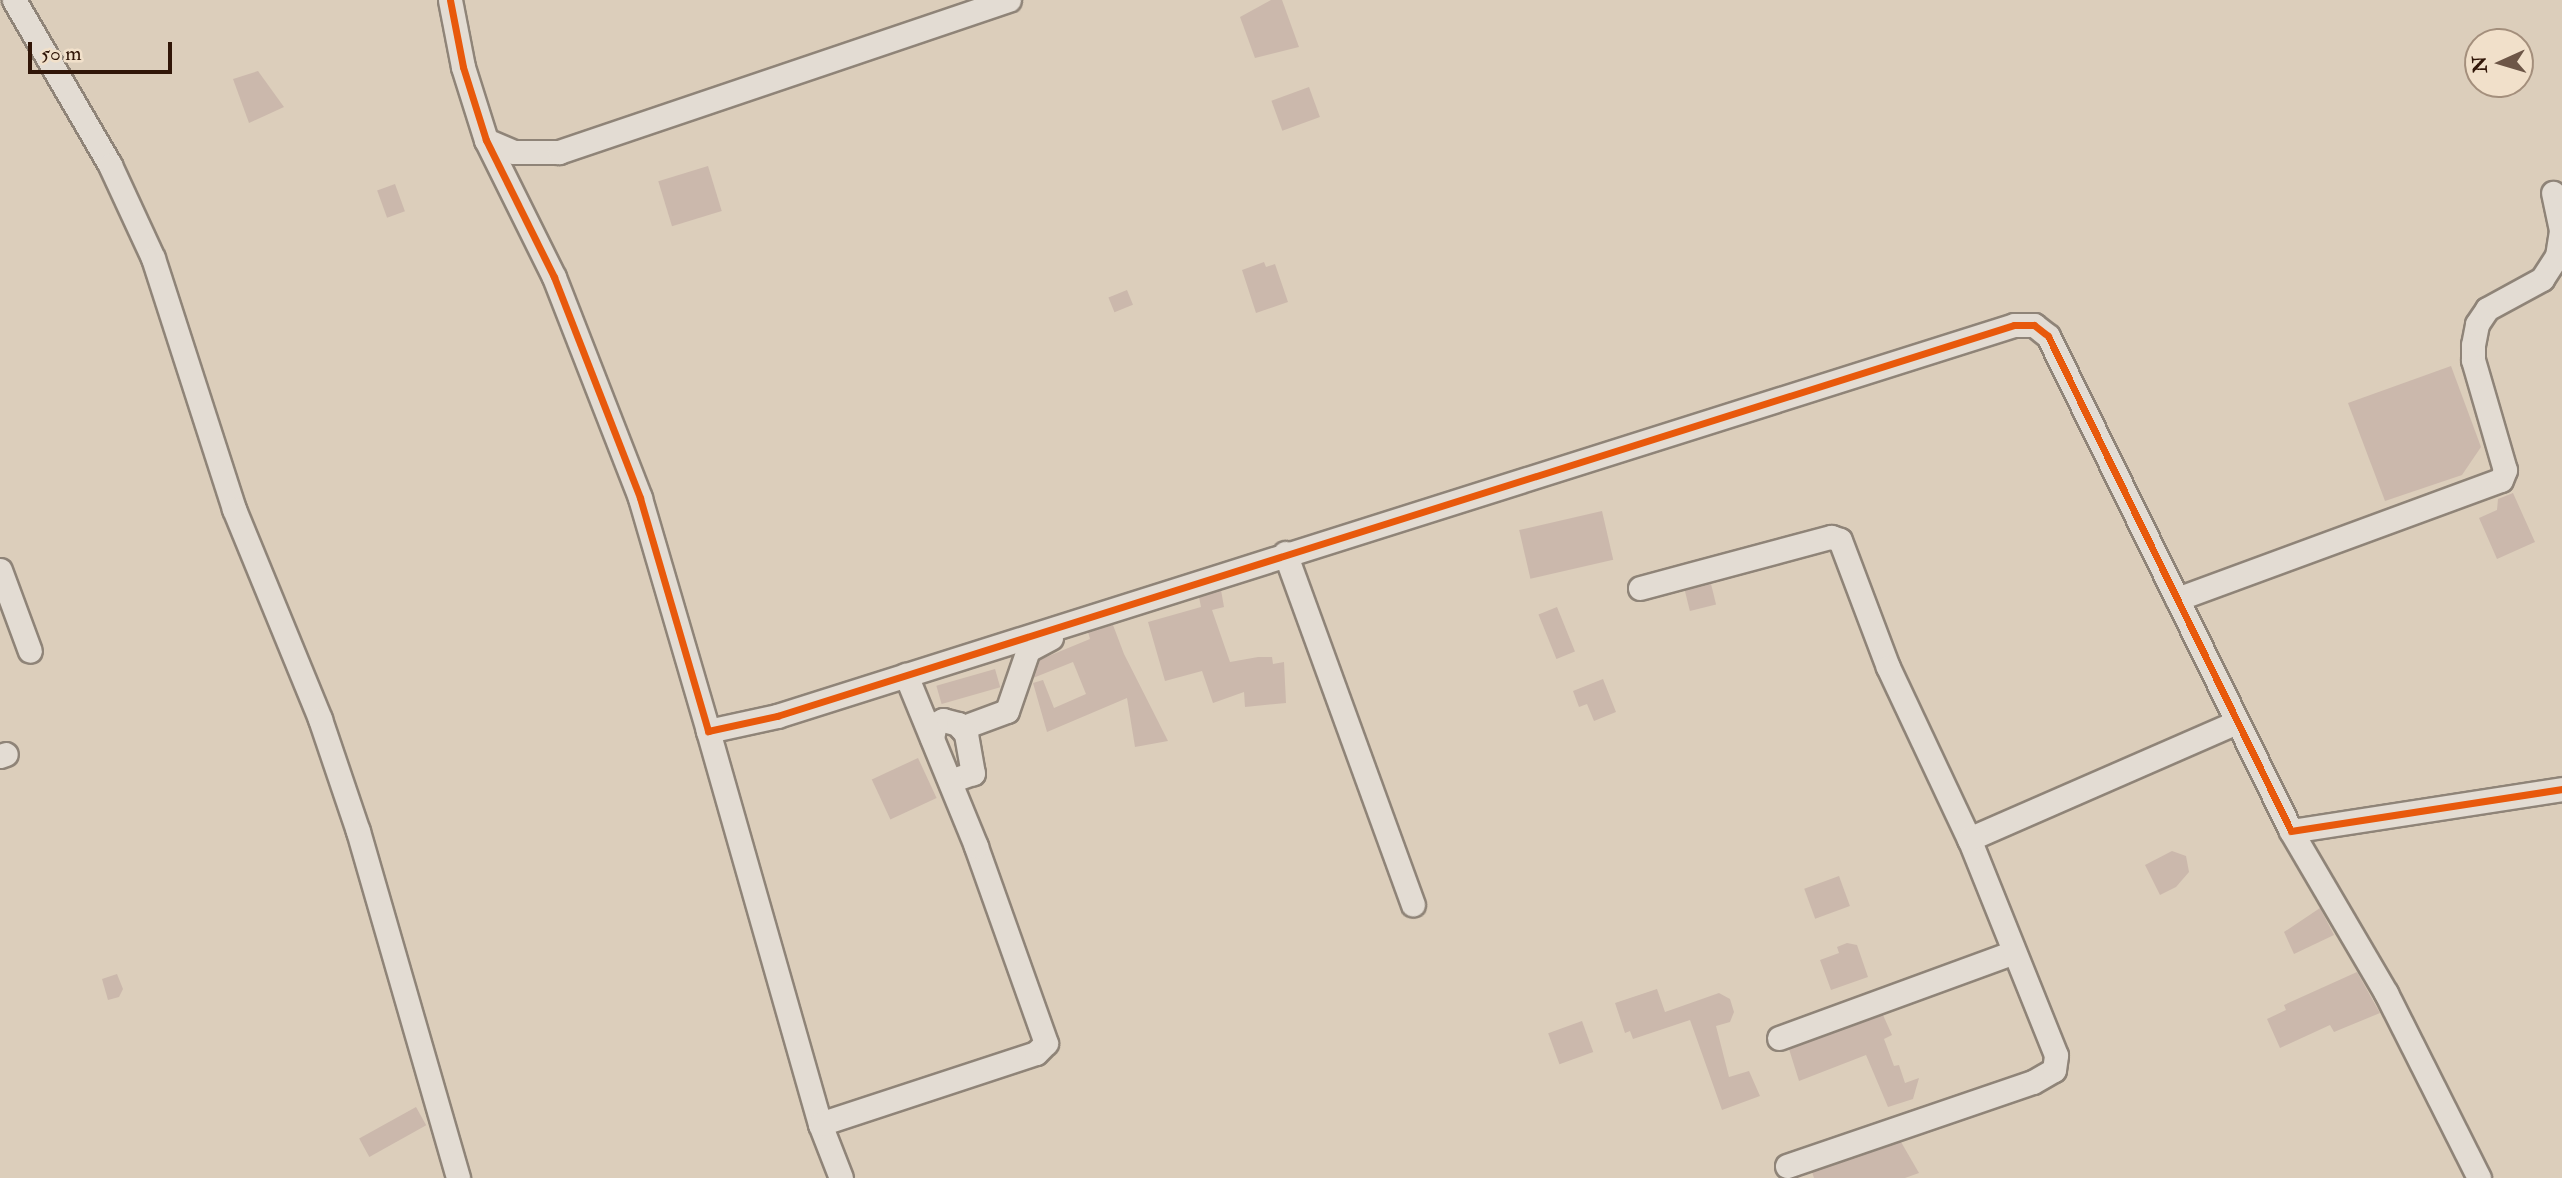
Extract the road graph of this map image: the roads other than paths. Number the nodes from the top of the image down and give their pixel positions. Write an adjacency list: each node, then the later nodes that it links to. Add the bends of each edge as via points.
1 (14, 0): 26 (street, via 110,165 153,258 234,509 320,719 358,831)
2 (450, 0): 4 (street, via 463,67)
3 (1009, 0): 4 (street, via 559,152 514,152)
4 (486, 140): 15 (street, via 554,277 640,498)
5 (2553, 193): 9 (street, via 2561,230 2557,256 2542,279 2487,309 2477,324 2473,345 2473,360 2505,470 2501,480)
6 (1285, 553): 9 (street, via 2001,329 2034,325 2048,336); 10 (street); 21 (street)
7 (0, 570): 11 (street)
8 (1640, 588): 20 (street, via 1831,537 1840,540 1888,667)
9 (2176, 599): 13 (street)
10 (1071, 622): 12 (street); 14 (street, via 1028,650 1007,711)
11 (30, 651)
12 (906, 675): 15 (street, via 777,716); 16 (street)
13 (2237, 722): 19 (street); 20 (street)
14 (961, 728): 16 (street, via 943,720 935,724); 17 (street, via 973,756 973,773)
15 (708, 731): 24 (street)
16 (932, 738): 17 (street)
17 (950, 781): 24 (street, via 1025,978 1045,1046)
18 (2562, 789): 19 (street)
19 (2291, 831): 28 (street, via 2386,993)
20 (1969, 839): 22 (street)
21 (1413, 904)
22 (2014, 952): 23 (street); 25 (street, via 2056,1055 2054,1070 2033,1082)
23 (1779, 1038)
24 (820, 1124): 27 (street)
25 (1787, 1166)
26 (458, 1178)
27 (841, 1178)
28 (2479, 1178)

